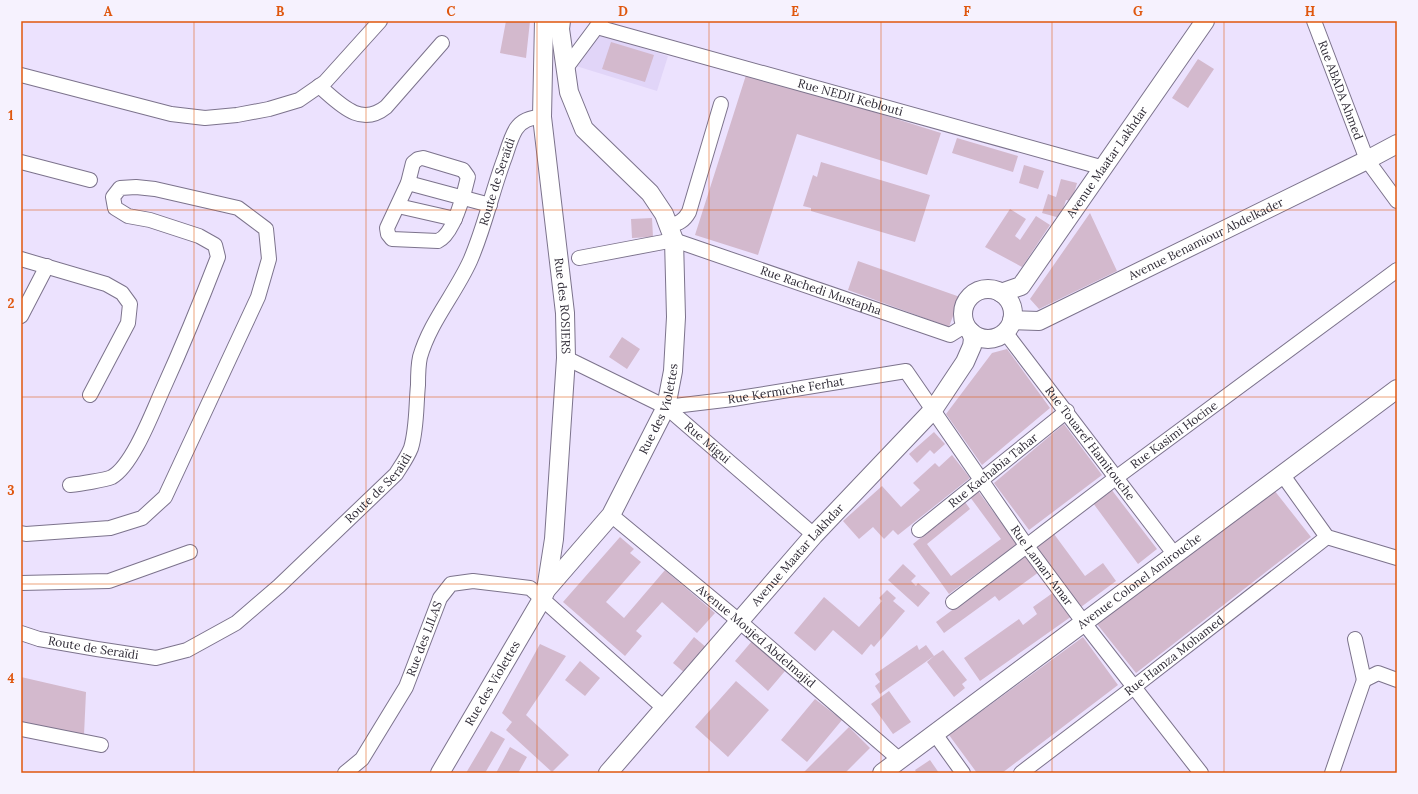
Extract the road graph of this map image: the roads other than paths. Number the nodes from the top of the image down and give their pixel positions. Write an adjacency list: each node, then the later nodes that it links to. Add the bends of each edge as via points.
1 (380, 21): 10 (street)
2 (544, 21): 12 (main road, Rue des ROSIERS)
3 (560, 21): 8 (main road, Rue des Violettes)
4 (1205, 21): 16 (main road, Avenue Maatar Lakhdar)
5 (1314, 21): 14 (street, Rue ABADA Ahmed)
6 (599, 24): 8 (street); 16 (street, Rue NEDJI Keblouti)
7 (442, 43): 10 (street, via 386,107 371,116 349,111)
8 (566, 68): 24 (main road, Rue des Violettes, via 569,92 584,129 650,192)
9 (21, 75): 10 (street, via 171,114 205,118 269,109 299,100)
10 (319, 86)
11 (721, 104): 24 (street, via 689,212)
12 (542, 117): 21 (street, Route de Seraïdi, via 526,120 515,131); 33 (main road, Rue des ROSIERS, via 565,313)
13 (1397, 144): 14 (main road, Avenue Benamiour Abdelkader)
14 (1367, 160): 20 (street, Rue ABADA Ahmed); 31 (main road, Avenue Benamiour Abdelkader, via 1039,321)
15 (21, 162): 17 (street)
16 (1104, 168): 29 (main road, Avenue Maatar Lakhdar, via 1021,286)
17 (90, 180)
18 (408, 183): 19 (street); 19 (street, via 413,163 423,158 463,170 468,177); 22 (street)
19 (463, 198): 21 (street); 23 (street)
20 (1397, 200)
21 (490, 205): 58 (street, Route de Seraïdi, via 470,262 429,333 420,359 414,433 404,462 396,474 280,586 236,623 187,650 156,658 97,650)
22 (398, 206): 23 (street); 23 (street, via 388,228 392,240 438,241 447,235)
23 (455, 219)
24 (672, 233): 25 (street); 32 (street, Rue Rachedi Mustapha, via 950,335); 37 (main road, Rue des Violettes, via 676,317 673,371)
25 (579, 258)
26 (21, 259): 27 (street)
27 (47, 266): 30 (street); 36 (street, via 106,284 122,292 130,304 128,323)
28 (1397, 270): 41 (street, Rue Kasimi Hocine)
29 (1001, 293): 31 (main road, via 1011,304 1013,315); 32 (main road, via 986,289 971,296 964,310)
30 (21, 316)
31 (1008, 326): 32 (main road, via 999,336 992,338 977,336); 39 (street, Rue Touaref Hamitouche)
32 (968, 328): 38 (main road, Avenue Maatar Lakhdar, via 973,339 972,346 965,362)
33 (566, 358): 37 (street, Rue Migui); 54 (main road, Rue des ROSIERS, via 554,539)
34 (906, 371): 37 (street, Rue Kermiche Ferhat, via 733,399); 38 (street, Rue Lamari Amar)
35 (1397, 389): 40 (main road, Avenue Colonel Amirouche)
36 (90, 394)
37 (666, 407): 44 (main road, Rue des Violettes); 47 (street, Rue Migui)
38 (933, 410): 42 (street, Rue Lamari Amar); 47 (main road, Avenue Maatar Lakhdar)
39 (1066, 411): 41 (street, Rue Touaref Hamitouche); 42 (street, Rue Kachabia Tahar)
40 (1282, 474): 48 (street); 51 (main road, Avenue Colonel Amirouche)
41 (1117, 477): 49 (street, Rue Kasimi Hocine); 51 (street, Rue Touaref Hamitouche)
42 (981, 480): 45 (street, Rue Kachabia Tahar); 49 (street, Rue Lamari Amar)
43 (70, 485): 46 (street, via 111,477 125,465 136,448 183,345 218,257 215,245 199,236 150,220 128,216 116,208 113,196 120,188 155,188 238,208 266,229 269,259 258,297 165,497 142,518 110,528)
44 (611, 515): 54 (main road, Rue des Violettes); 56 (street, Avenue Moujed Abdelmajid)
45 (919, 530)
46 (21, 533)
47 (814, 535): 56 (main road, Avenue Maatar Lakhdar)
48 (1327, 537): 52 (street); 62 (street, Rue Hamza Mohamed)
49 (1026, 545): 55 (street, Rue Kasimi Hocine); 57 (street, Rue Lamari Amar)
50 (190, 552): 53 (street, via 110,581)
51 (1175, 555): 57 (main road, Avenue Colonel Amirouche)
52 (1397, 558)
53 (21, 583)
54 (544, 595): 63 (street, Rue des LILAS); 68 (street, Rue des LILAS, via 530,588 473,581 451,584 440,598 406,687 362,759); 69 (main road, Rue des Violettes)
55 (952, 602)
56 (739, 621): 63 (main road, Avenue Maatar Lakhdar); 67 (street, Avenue Moujed Abdelmajid)
57 (1084, 623): 62 (street, Rue Lamari Amar); 65 (main road, Avenue Colonel Amirouche)
58 (21, 633)
59 (1355, 639): 60 (street)
60 (1364, 680): 61 (street, via 1378,673); 75 (street)
61 (1397, 680)
62 (1134, 687): 73 (street, Rue Hamza Mohamed); 74 (street, Rue Lamari Amar)
63 (664, 708): 70 (main road, Avenue Maatar Lakhdar)
64 (21, 729): 66 (street)
65 (935, 734): 67 (main road, Avenue Colonel Amirouche); 72 (street)
66 (101, 745)
67 (900, 760): 71 (main road, Avenue Colonel Amirouche)
68 (345, 773)
69 (440, 773)
70 (608, 773)
71 (882, 773)
72 (964, 773)
73 (1020, 773)
74 (1201, 773)
75 (1332, 773)

